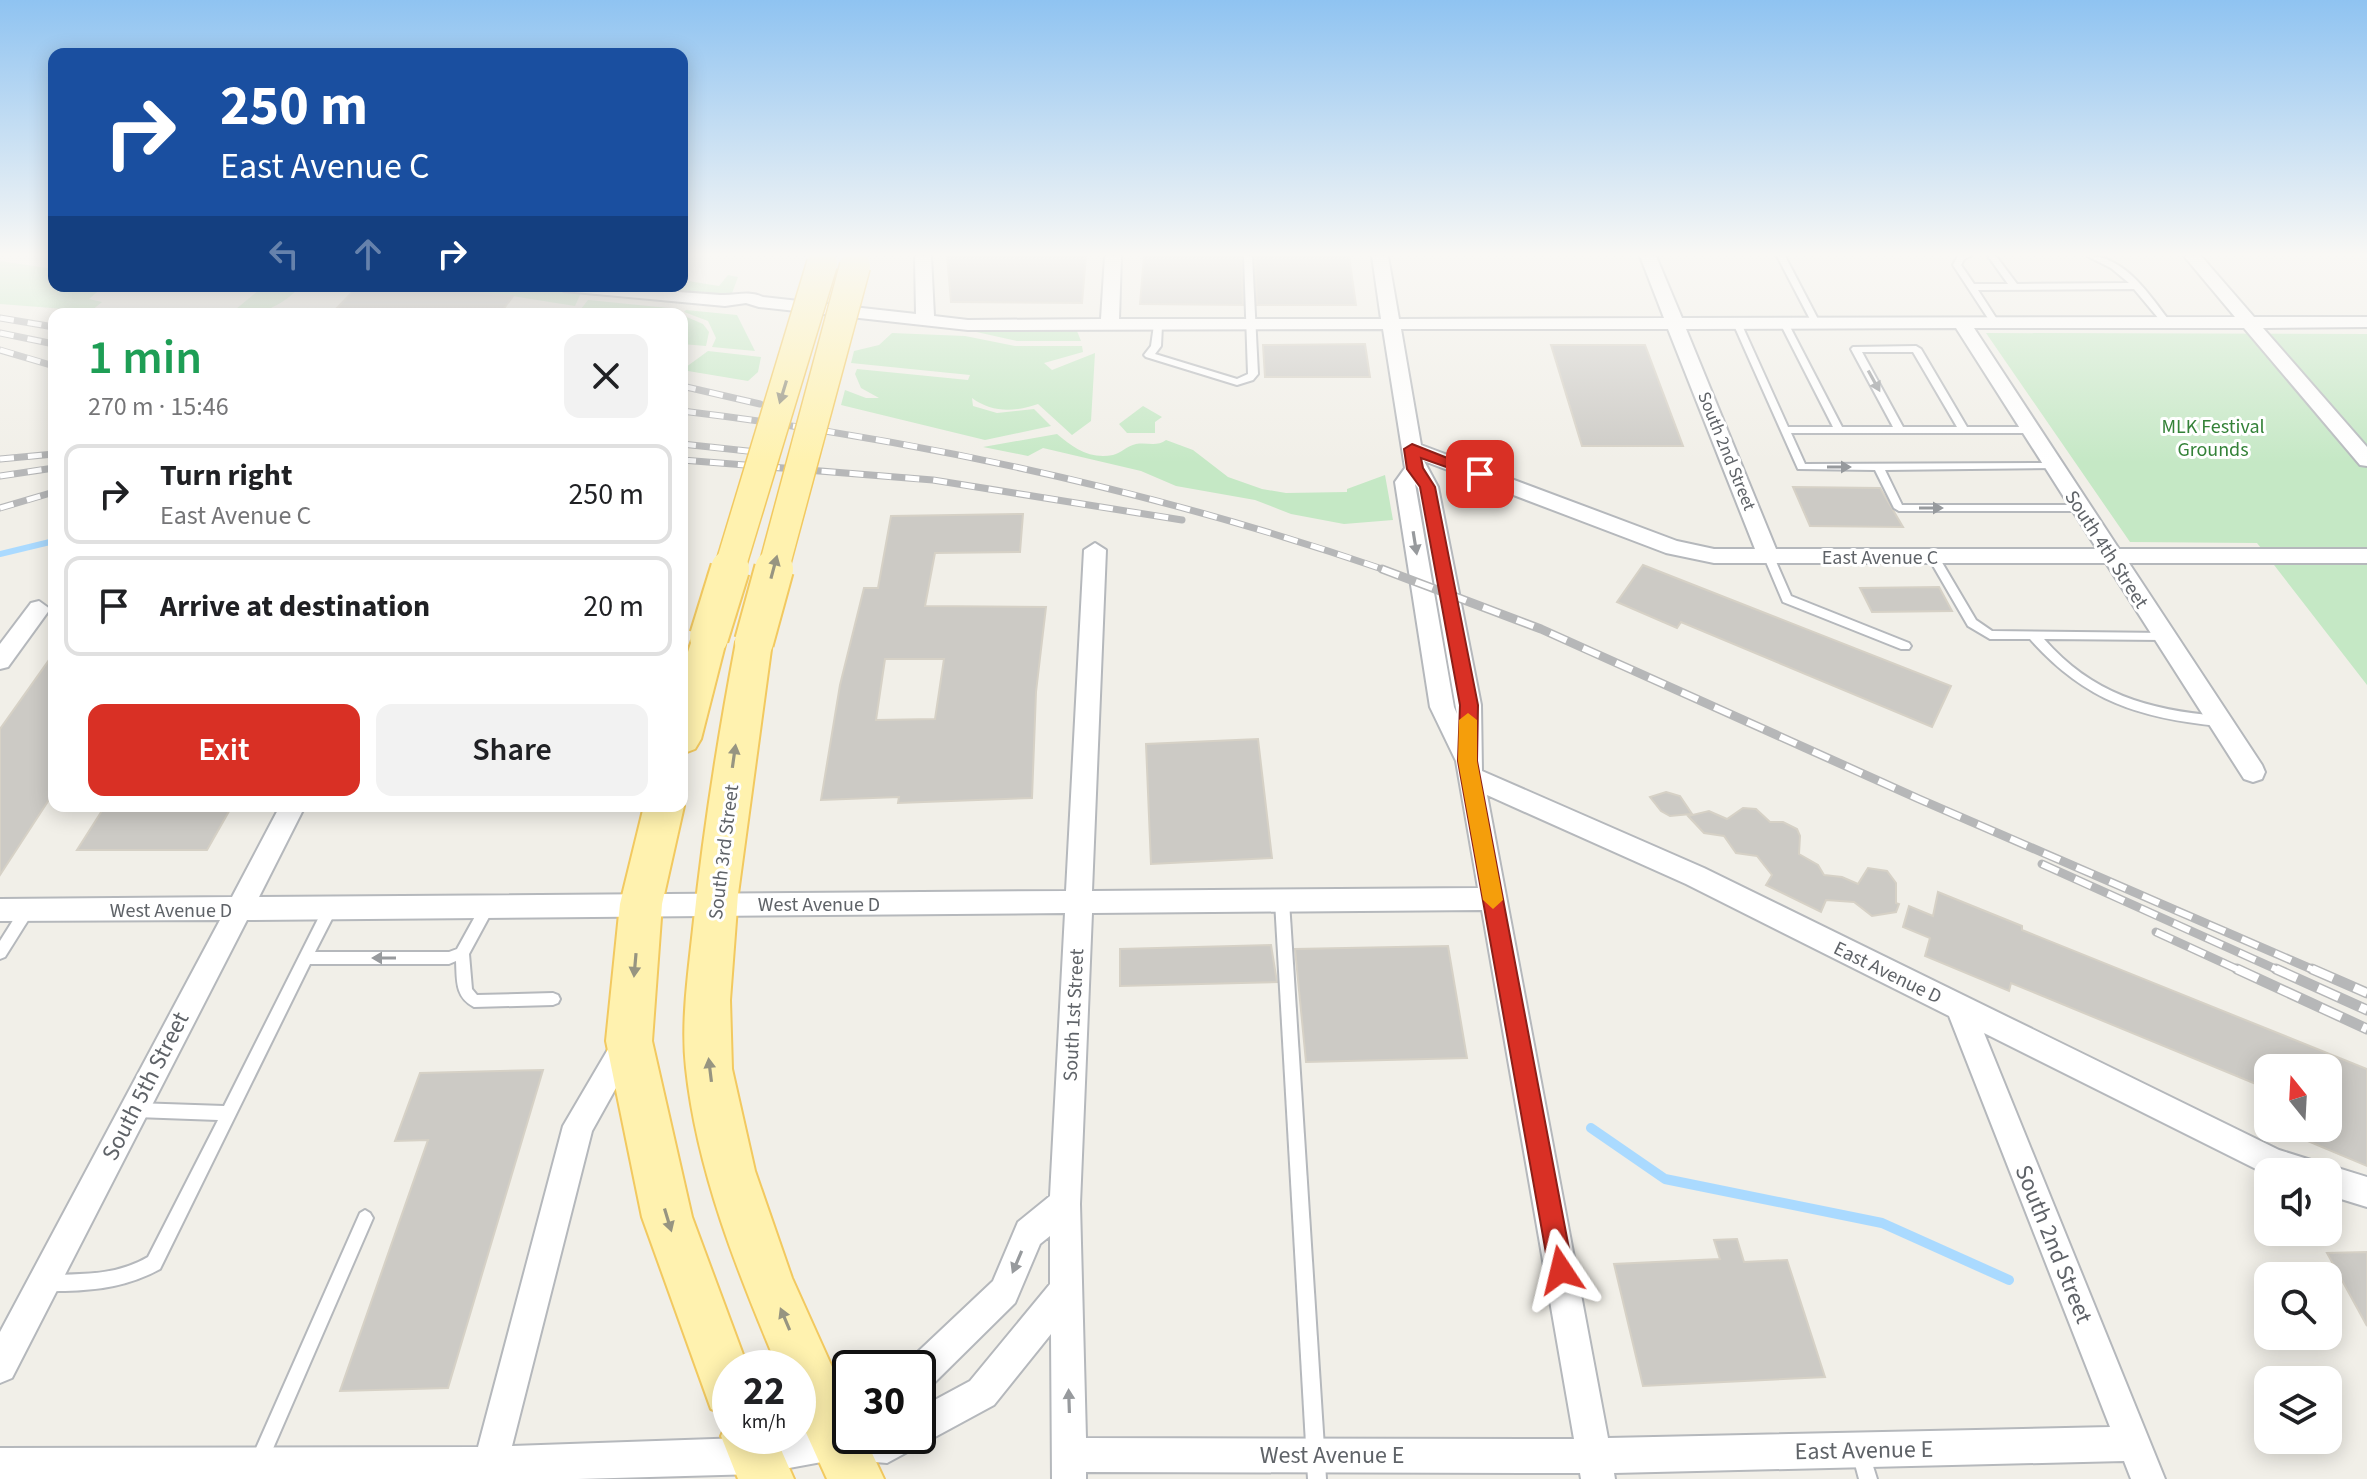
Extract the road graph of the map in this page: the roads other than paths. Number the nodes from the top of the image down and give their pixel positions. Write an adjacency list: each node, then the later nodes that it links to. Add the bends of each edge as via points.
1 (804, 325): 31 (main road, one-way to 31, bridge)
2 (840, 325): 41 (main road, South 3rd Street, one-way to 2, bridge, via 734,751 754,642)
3 (1158, 325): 4 (lane, via 1156,346 1149,355 1237,382 1253,374)
4 (1250, 325)
5 (1391, 325): 16 (street)
6 (1677, 325): 23 (street, South 2nd Street)
7 (1738, 325): 11 (lane)
8 (1785, 325): 12 (lane)
9 (1963, 325): 15 (street, South 4th Street)
10 (2254, 325): 17 (street)
11 (1785, 430): 12 (lane); 19 (lane, one-way to 19, via 1802,467)
12 (1839, 430): 13 (lane)
13 (1900, 430): 14 (lane); 14 (lane, one-way to 13, via 1916,349 1856,349)
14 (1964, 430): 15 (lane)
15 (2030, 430): 18 (street, South 4th Street)
16 (1413, 459): 23 (street, East Avenue C, via 1673,548 1714,556); 33 (street, via 1405,482 1442,707)
17 (2367, 460)
18 (2053, 466): 19 (lane); 20 (street, South 4th Street)
19 (1879, 467): 20 (lane, one-way to 20, via 1899,508)
20 (2080, 508): 25 (street, South 4th Street)
21 (1095, 550): 39 (street, South 1st Street)
22 (2367, 556): 25 (street, East Avenue C)
23 (1769, 557): 24 (street, East Avenue C); 29 (lane, via 1787,599)
24 (1933, 557): 25 (street, East Avenue C); 27 (lane, via 1980,631)
25 (2111, 557): 28 (street, South 4th Street)
26 (39, 609): 30 (street)
27 (2033, 635): 28 (lane); 32 (lane, via 2078,678 2125,704 2176,718)
28 (2163, 636): 32 (street, South 4th Street)
29 (1905, 646)
30 (0, 661)
31 (688, 716)
32 (2219, 721): 34 (street, South 4th Street)
33 (1469, 769): 37 (street); 51 (street, East Avenue D)
34 (2253, 772)
35 (290, 812): 46 (street, South 5th Street)
36 (663, 812): 40 (main road)
37 (1493, 899): 38 (street, West Avenue D); 75 (street)
38 (1282, 901): 39 (street, West Avenue D); 74 (lane)
39 (1078, 903): 41 (street, West Avenue D); 58 (street, South 1st Street)
40 (641, 904): 41 (street, West Avenue D); 42 (street, West Avenue D); 52 (main road, one-way to 52)
41 (716, 904): 65 (main road, South 3rd Street, one-way to 41, via 779,1306 720,1124 706,1019)
42 (488, 906): 43 (street, West Avenue D); 48 (lane)
43 (330, 909): 46 (street, West Avenue D); 49 (lane)
44 (0, 910): 45 (street, West Avenue D)
45 (27, 910): 46 (street, West Avenue D); 47 (lane)
46 (236, 910): 53 (street, South 5th Street)
47 (0, 953)
48 (462, 953): 49 (lane, one-way to 49, via 449,958); 50 (lane, via 465,992 474,1001)
49 (306, 958): 54 (lane)
50 (553, 999)
51 (1960, 1008): 55 (street, East Avenue D); 67 (street, South 2nd Street)
52 (629, 1041): 62 (main road, one-way to 62, via 667,1217); 76 (street, via 578,1126)
53 (133, 1109): 54 (lane); 60 (street, South 5th Street)
54 (229, 1113): 60 (lane, via 154,1263 135,1276 114,1281)
55 (2264, 1158)
56 (2342, 1184): 57 (street)
57 (2367, 1192)
58 (1065, 1204): 61 (street, South 1st Street); 63 (street, one-way to 63, via 1029,1233 1004,1292)
59 (365, 1218): 70 (lane)
60 (43, 1283): 64 (street, South 5th Street)
61 (1065, 1291): 66 (street, via 982,1393); 73 (street, South 1st Street, one-way to 61)
62 (715, 1350)
63 (936, 1358)
64 (0, 1366)
65 (832, 1417)
66 (936, 1418)
67 (2133, 1444): 71 (street, East Avenue E); 77 (street, South 2nd Street)
68 (832, 1452): 69 (street)
69 (757, 1457): 76 (street)
70 (258, 1464): 72 (street); 76 (street)
71 (1864, 1464): 75 (street, East Avenue E)
72 (0, 1465)
73 (1070, 1467): 74 (street, West Avenue E)
74 (1316, 1467): 75 (street, West Avenue E)
75 (1596, 1467)
76 (489, 1471)
77 (2148, 1479)

